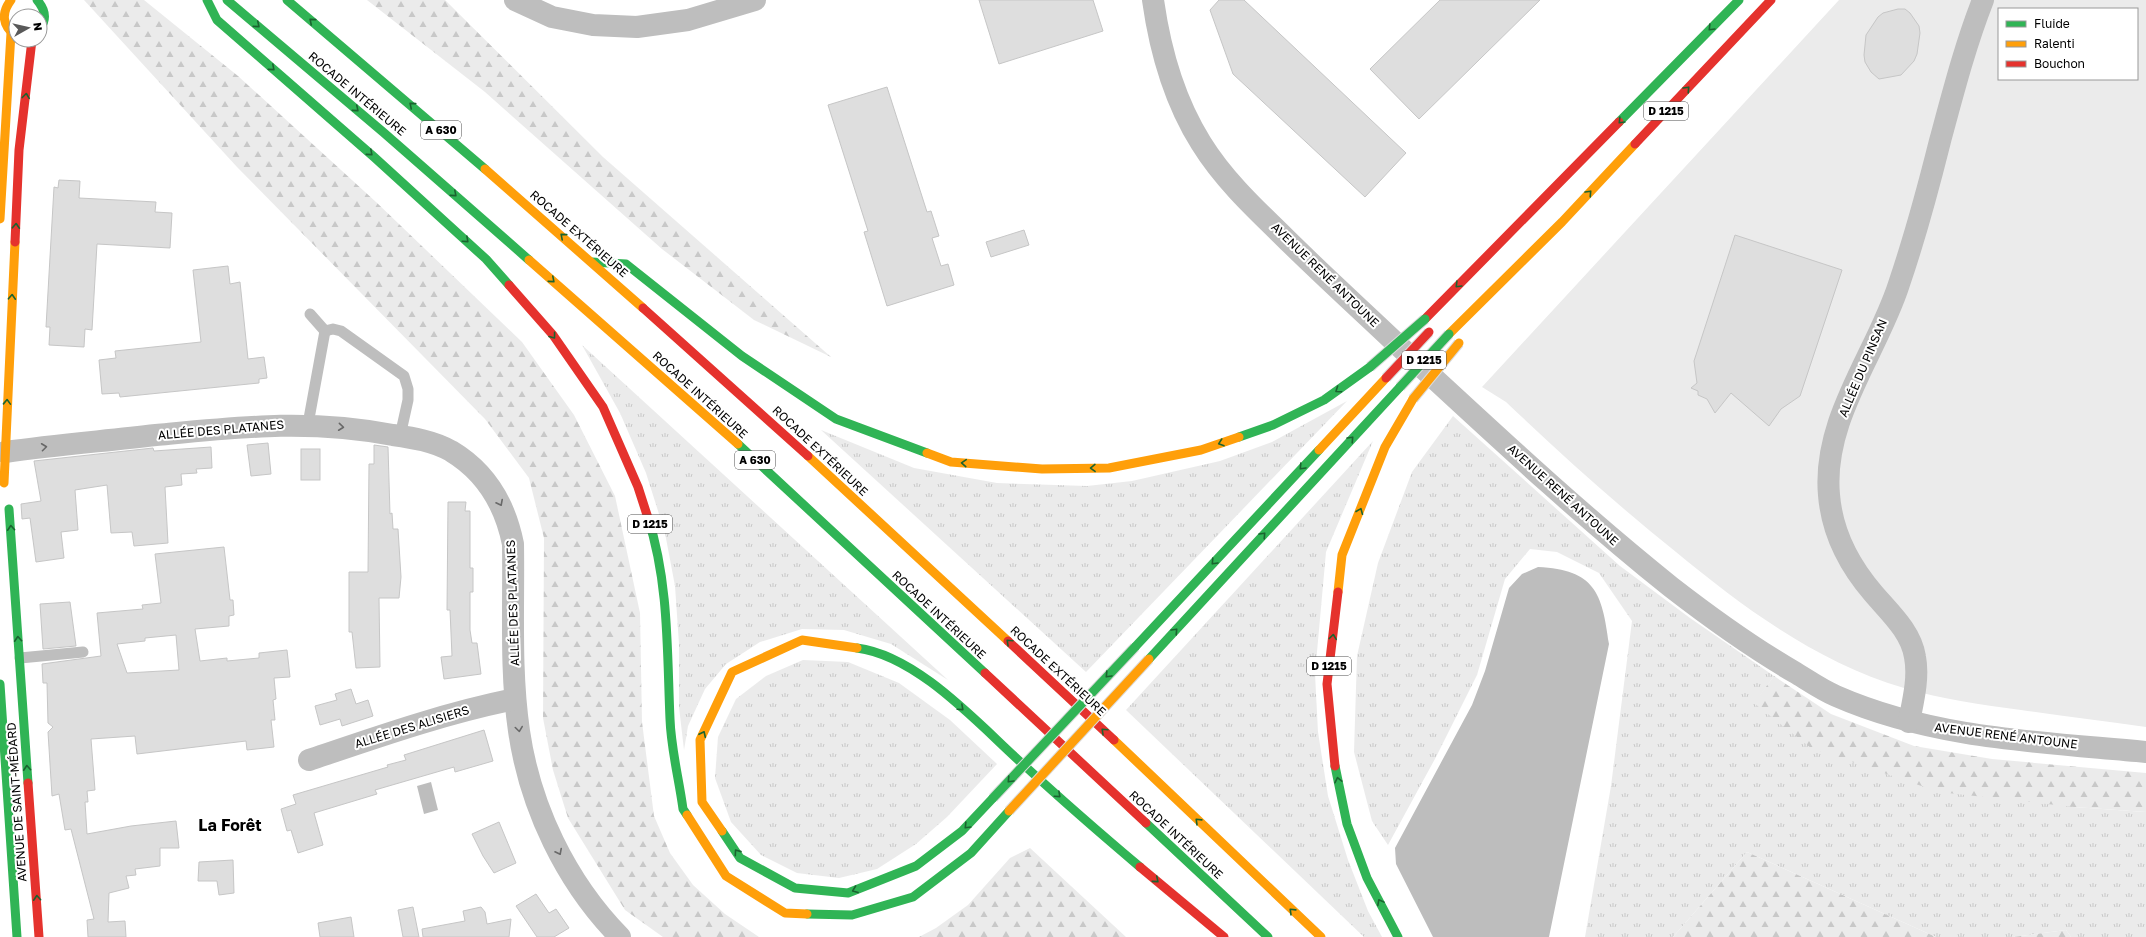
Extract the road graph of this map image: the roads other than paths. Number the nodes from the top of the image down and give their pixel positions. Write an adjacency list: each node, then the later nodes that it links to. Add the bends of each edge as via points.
1 (207, 0): 16 (main road, D 1215, one-way to 16, bridge, via 217,20 486,259 553,335 603,407 638,487 657,545 667,627 670,721 683,809 726,876 785,912 852,916 913,897 971,853 1449,334)
2 (227, 0): 44 (main road, ROCADE INTÉRIEURE / A 630, one-way to 44, via 383,132 772,474)
3 (287, 0): 17 (main road, ROCADE EXTÉRIEURE / A 630, one-way to 3)
4 (515, 0): 5 (street, via 552,17 593,25 637,27 688,20)
5 (755, 0)
6 (1154, 0): 35 (street, AVENUE RENÉ ANTOUNE, via 1157,27 1174,88 1201,143 1238,192 1314,267 1525,462 1629,553 1722,627 1832,694)
7 (1738, 0): 14 (main road, D 1215, one-way to 14)
8 (1771, 0): 16 (main road, D 1215, one-way to 8)
9 (1984, 0): 35 (street, ALLÉE DU PINSAN, via 1967,42 1925,200 1898,286 1841,419 1828,458 1828,494 1834,528 1853,567 1893,614 1910,640 1915,656 1917,673)
10 (5, 7): 11 (main road, via 4,23)
11 (8, 28)
12 (12, 48): 15 (main road)
13 (31, 48): 26 (main road, one-way to 13, via 10,264 19,150)
14 (1545, 198): 17 (main road, one-way to 17, bridge, via 1425,319 1370,367 1324,400 1273,425 1201,450 1109,468 1042,469 950,462 836,419 742,356 626,264); 18 (main road)
15 (0, 219)
16 (1562, 222): 19 (main road, D 1215)
17 (592, 262): 45 (main road, ROCADE EXTÉRIEURE / A 630, one-way to 17, via 1112,738 794,443)
18 (1455, 302)
19 (1490, 307)
20 (310, 314): 22 (lane)
21 (1435, 326): 43 (main road, one-way to 43, bridge, via 1135,647 993,798 962,831 916,866 848,893 795,888 740,858 702,802 700,740 732,672 802,640 867,649 902,662 932,682 1086,820)
22 (325, 331): 24 (lane); 25 (lane, via 341,331 404,376 408,400)
23 (1462, 340): 46 (main road, D 1215, one-way to 23, bridge, via 1367,878 1347,824 1333,757 1327,684 1342,555 1385,447 1413,399)
24 (308, 424): 25 (street, ALLÉE DES PLATANES, one-way to 25, via 370,430); 26 (street, ALLÉE DES PLATANES, one-way to 24, via 252,425)
25 (400, 436): 34 (street, ALLÉE DES PLATANES, one-way to 34, via 434,443 464,460 489,484 505,512 513,544)
26 (5, 452): 27 (main road)
27 (2, 482): 28 (main road, AVENUE DE SAINT-MÉDARD, via 12,494)
28 (9, 509): 29 (main road); 30 (main road, AVENUE DE SAINT-MÉDARD, one-way to 28)
29 (0, 516)
30 (12, 546): 32 (main road, AVENUE DE SAINT-MÉDARD, one-way to 30); 40 (lane, AVENUE DE SAINT-MÉDARD, via 6,625)
31 (83, 652): 32 (lane)
32 (20, 658): 41 (main road, AVENUE DE SAINT-MÉDARD, one-way to 32)
33 (0, 684): 38 (main road, AVENUE DE SAINT-MÉDARD)
34 (515, 699): 37 (street, ALLÉE DES ALISIERS, via 479,706); 42 (street, ALLÉE DES PLATANES, one-way to 42, via 526,765 547,828 577,884)
35 (1908, 722): 36 (street, AVENUE RENÉ ANTOUNE, via 1953,732)
36 (2146, 752)
37 (310, 760)
38 (6, 859): 39 (main road, AVENUE DE SAINT-MÉDARD)
39 (17, 937)
40 (29, 937)
41 (39, 937)
42 (620, 937)
43 (1224, 937)
44 (1268, 937)
45 (1321, 937)
46 (1398, 937)

